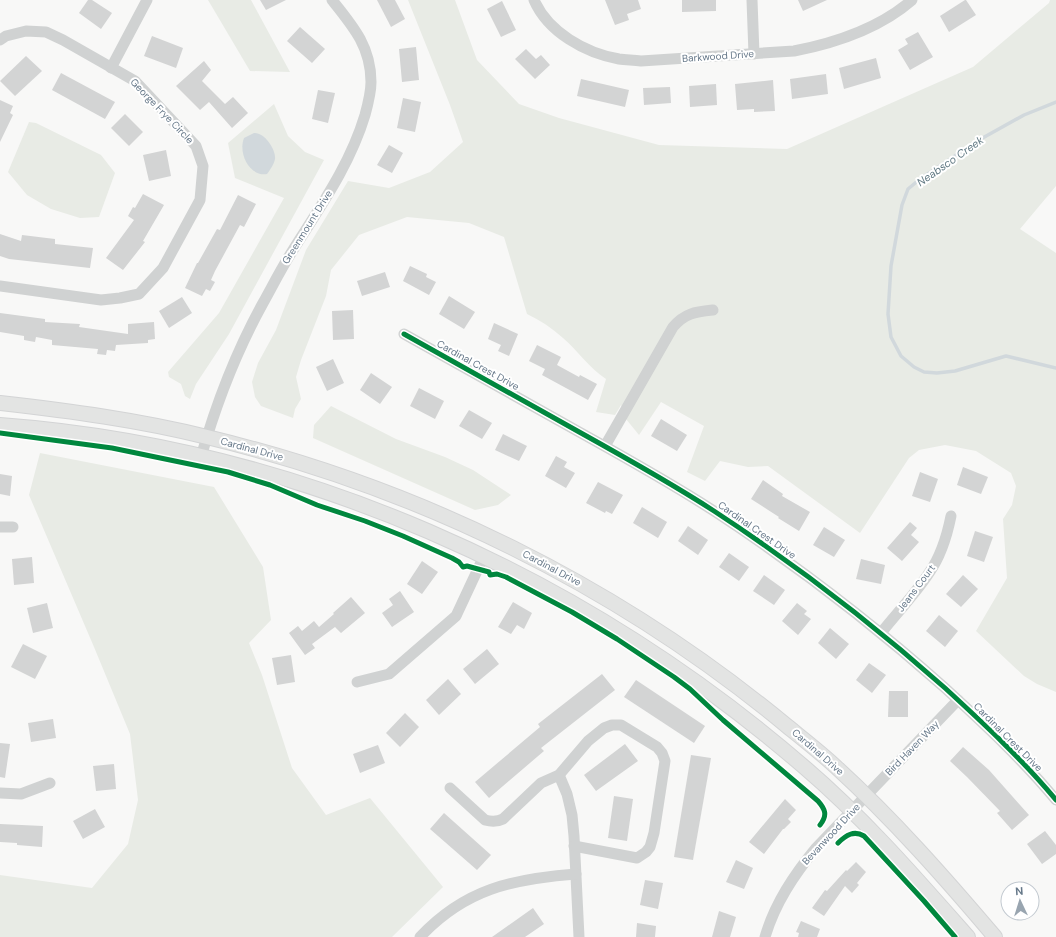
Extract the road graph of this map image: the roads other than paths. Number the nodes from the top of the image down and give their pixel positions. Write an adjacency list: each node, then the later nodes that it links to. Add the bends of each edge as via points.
1 (147, 0): 8 (street)
2 (332, 0): 14 (street, Greenmount Drive, via 352,24 367,52 371,75 370,99 354,145 338,177 262,304 242,344)
3 (534, 0): 7 (street, Barkwood Drive, via 554,27 569,38 584,48 619,59 640,61)
4 (752, 0): 7 (street)
5 (912, 0): 7 (street, Barkwood Drive, via 887,17 840,39 794,51)
6 (0, 40): 8 (street, George Frye Circle, via 26,31 46,32)
7 (754, 54)
8 (111, 68): 9 (street, George Frye Circle, via 135,81 196,146 203,166 200,200 163,268 139,294 101,300)
9 (0, 286)
10 (713, 310): 15 (street, via 687,315 673,327)
11 (404, 334): 15 (street, Cardinal Crest Drive)
12 (0, 403): 14 (main road, Cardinal Drive, via 112,418)
13 (0, 425): 16 (main road, Cardinal Drive, via 86,434)
14 (207, 437): 16 (street, Greenmount Drive); 28 (main road, Cardinal Drive, via 371,486 452,519 534,558 608,599 702,661 758,702 834,765)
15 (604, 446): 21 (street, Cardinal Crest Drive, via 687,494 762,543)
16 (201, 457): 20 (main road, Cardinal Drive, via 320,490 395,517)
17 (951, 516): 21 (street, Jeans Court, via 940,554 929,573)
18 (0, 527): 19 (street)
19 (13, 527)
20 (484, 556): 22 (street, via 456,616 389,674); 30 (main road, Cardinal Drive, via 574,603 678,669 766,735)
21 (881, 633): 23 (street, Cardinal Crest Drive)
22 (357, 682)
23 (958, 700): 28 (street, Bird Haven Way); 29 (street, Cardinal Crest Drive, via 1007,747)
24 (559, 775): 26 (street, via 541,783 504,819 490,822); 31 (street, via 572,815); 31 (street, via 588,741 612,725 621,725 657,747 665,761 654,833 650,848 646,852 637,858)
25 (50, 783): 27 (street, via 21,794)
26 (450, 788)
27 (0, 794)
28 (866, 796): 30 (street, Bevanwood Drive); 37 (main road, Cardinal Drive, via 936,867)
29 (1056, 800)
30 (852, 812): 35 (street, Bevanwood Drive, via 799,869 782,897); 36 (main road, Cardinal Drive, via 928,890)
31 (574, 846): 32 (street)
32 (576, 874): 33 (street, via 523,880 482,892 442,916); 34 (street)
33 (420, 937)
34 (579, 937)
35 (765, 937)
36 (968, 937)
37 (995, 937)

